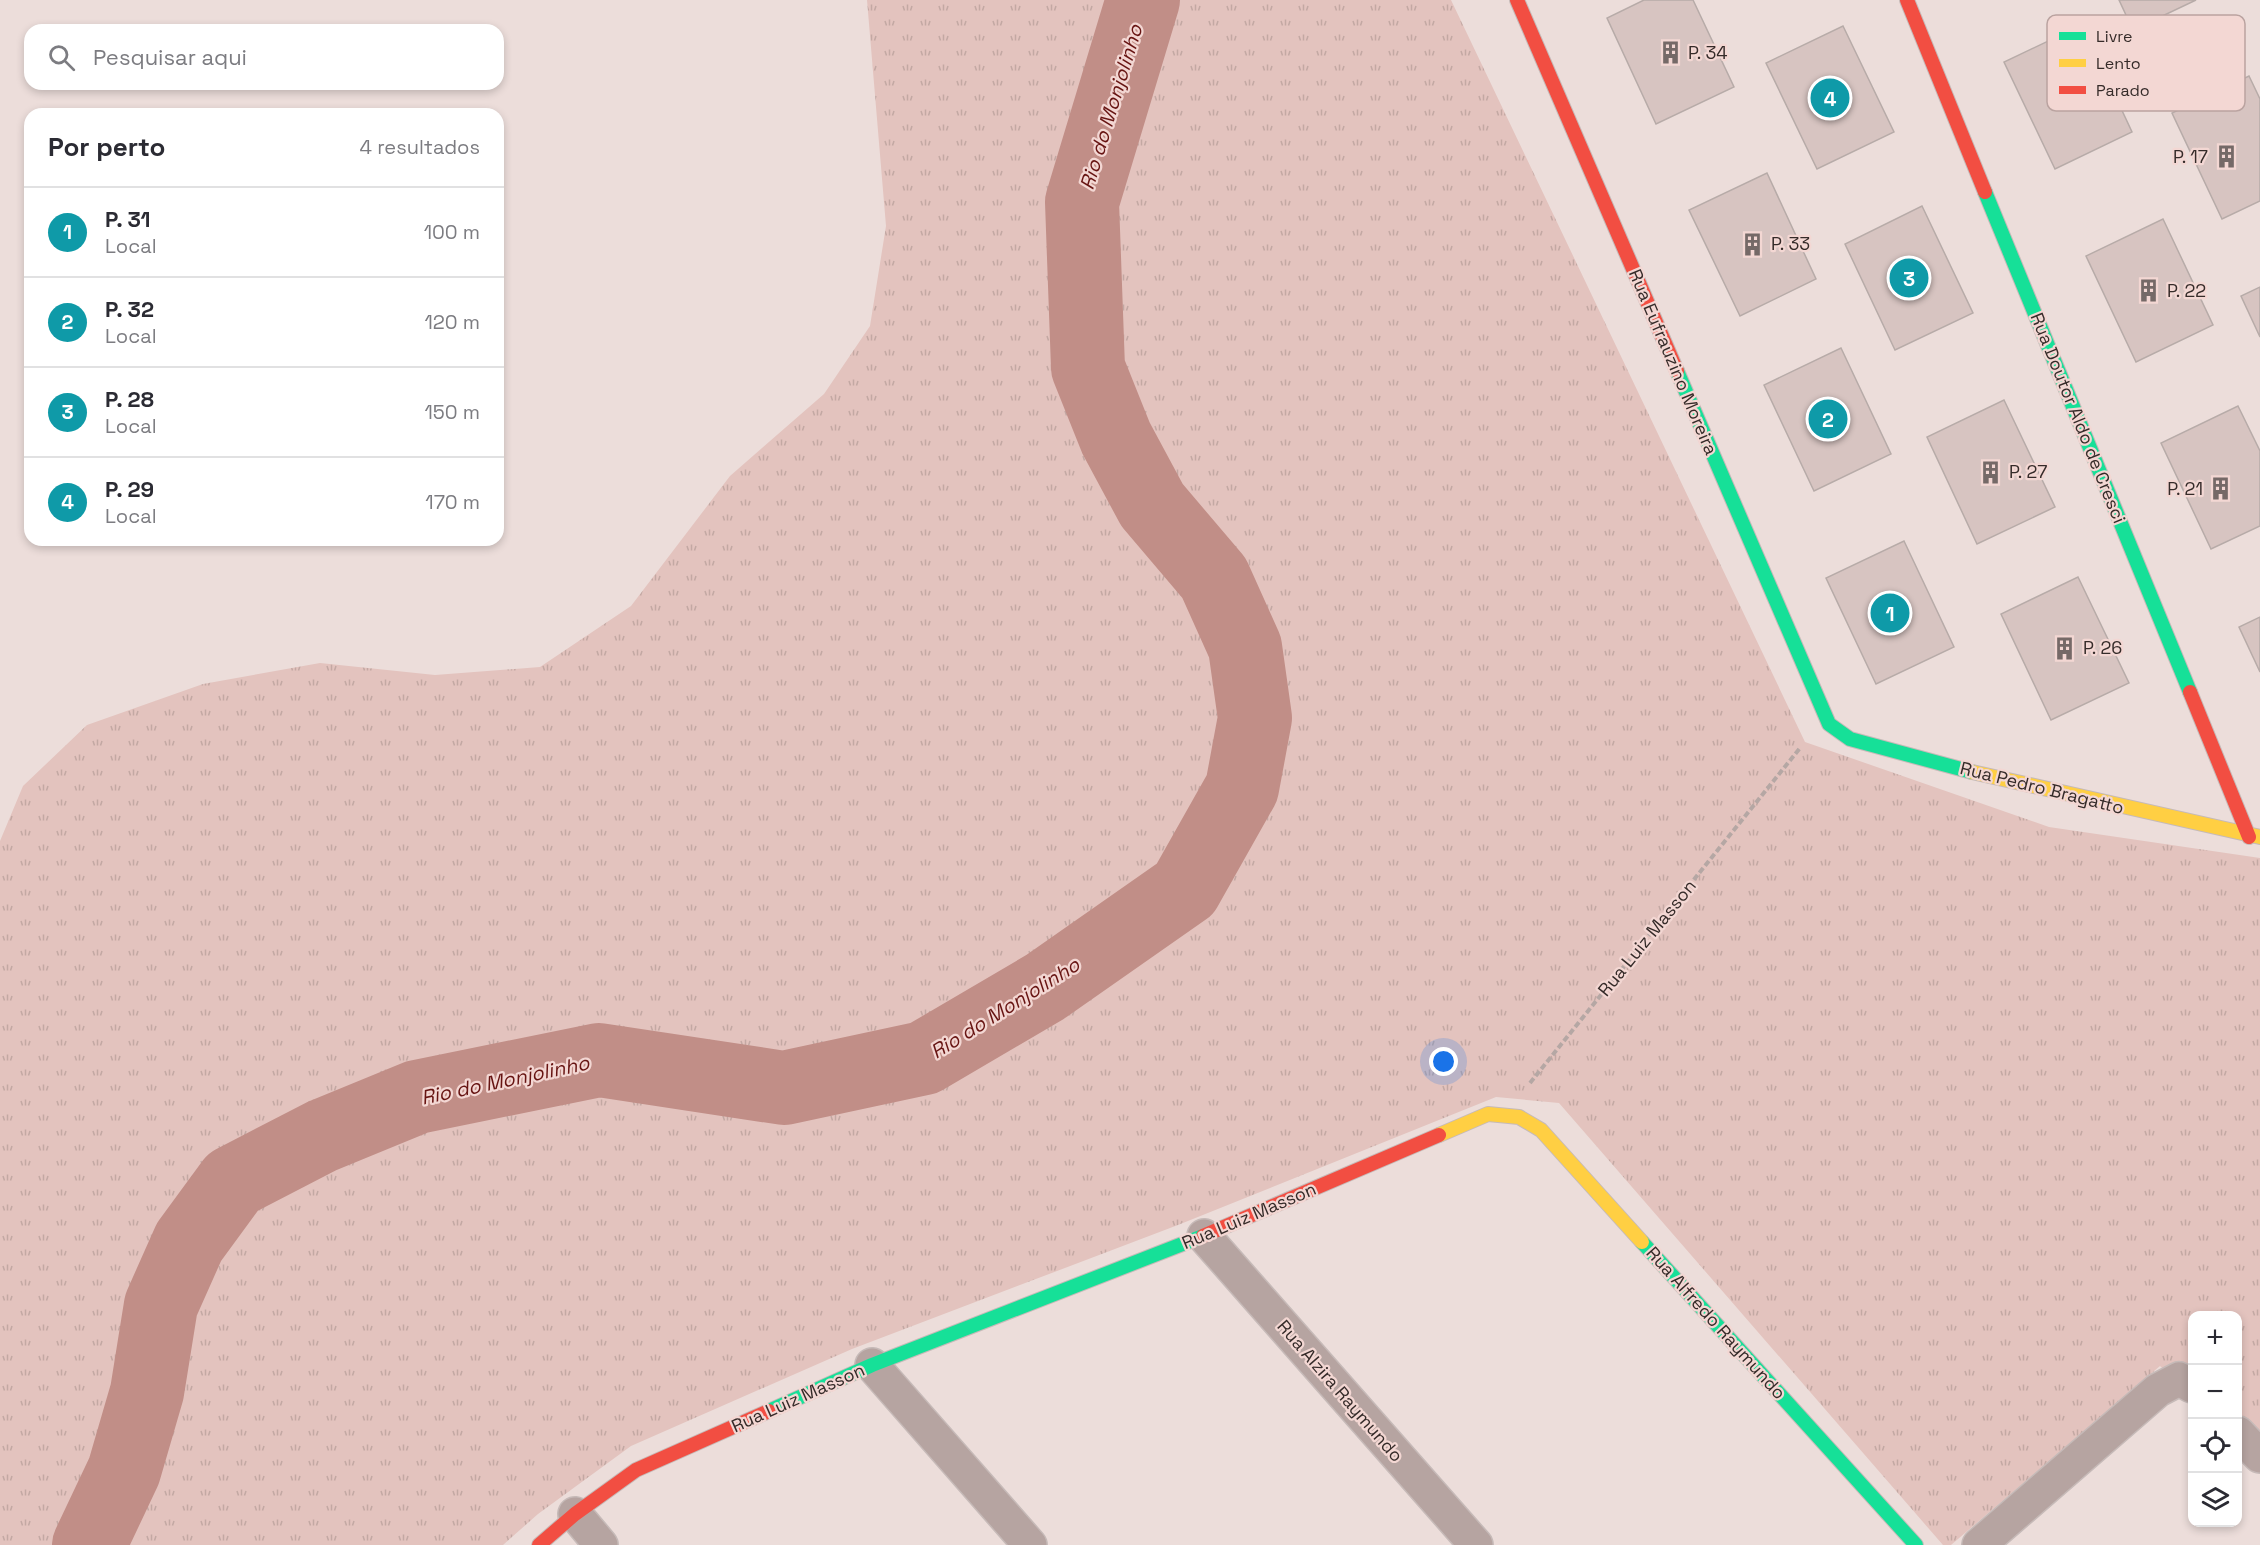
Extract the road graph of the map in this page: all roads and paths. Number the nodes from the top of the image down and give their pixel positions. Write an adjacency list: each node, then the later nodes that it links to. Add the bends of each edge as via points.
1 (1516, 0): 3 (street, Rua Eufrauzino Moreira)
2 (1907, 0): 4 (street, Rua Doutor Aldo de Cresci)
3 (1829, 724): 4 (street, Rua Pedro Bragatto, via 1850,739 2014,783); 5 (path, Rua Luiz Masson, via 1805,742)
4 (2254, 837)
5 (1506, 1114): 6 (street, Rua Luiz Masson, via 1488,1114); 16 (street, Rua Alfredo Raymundo, via 1541,1130)
6 (1204, 1236): 7 (street, Rua Luiz Masson); 15 (street, Rua Alzira Raymundo)
7 (872, 1365): 11 (street, Rua Luiz Masson, via 636,1470); 14 (street)
8 (2188, 1384): 17 (street, via 2179,1379 2158,1390)
9 (2242, 1437): 10 (street)
10 (2260, 1456)
11 (575, 1514): 12 (street, Rua Luiz Masson); 13 (street)
12 (539, 1545)
13 (602, 1545)
14 (1030, 1545)
15 (1476, 1545)
16 (1917, 1545)
17 (1979, 1545)

